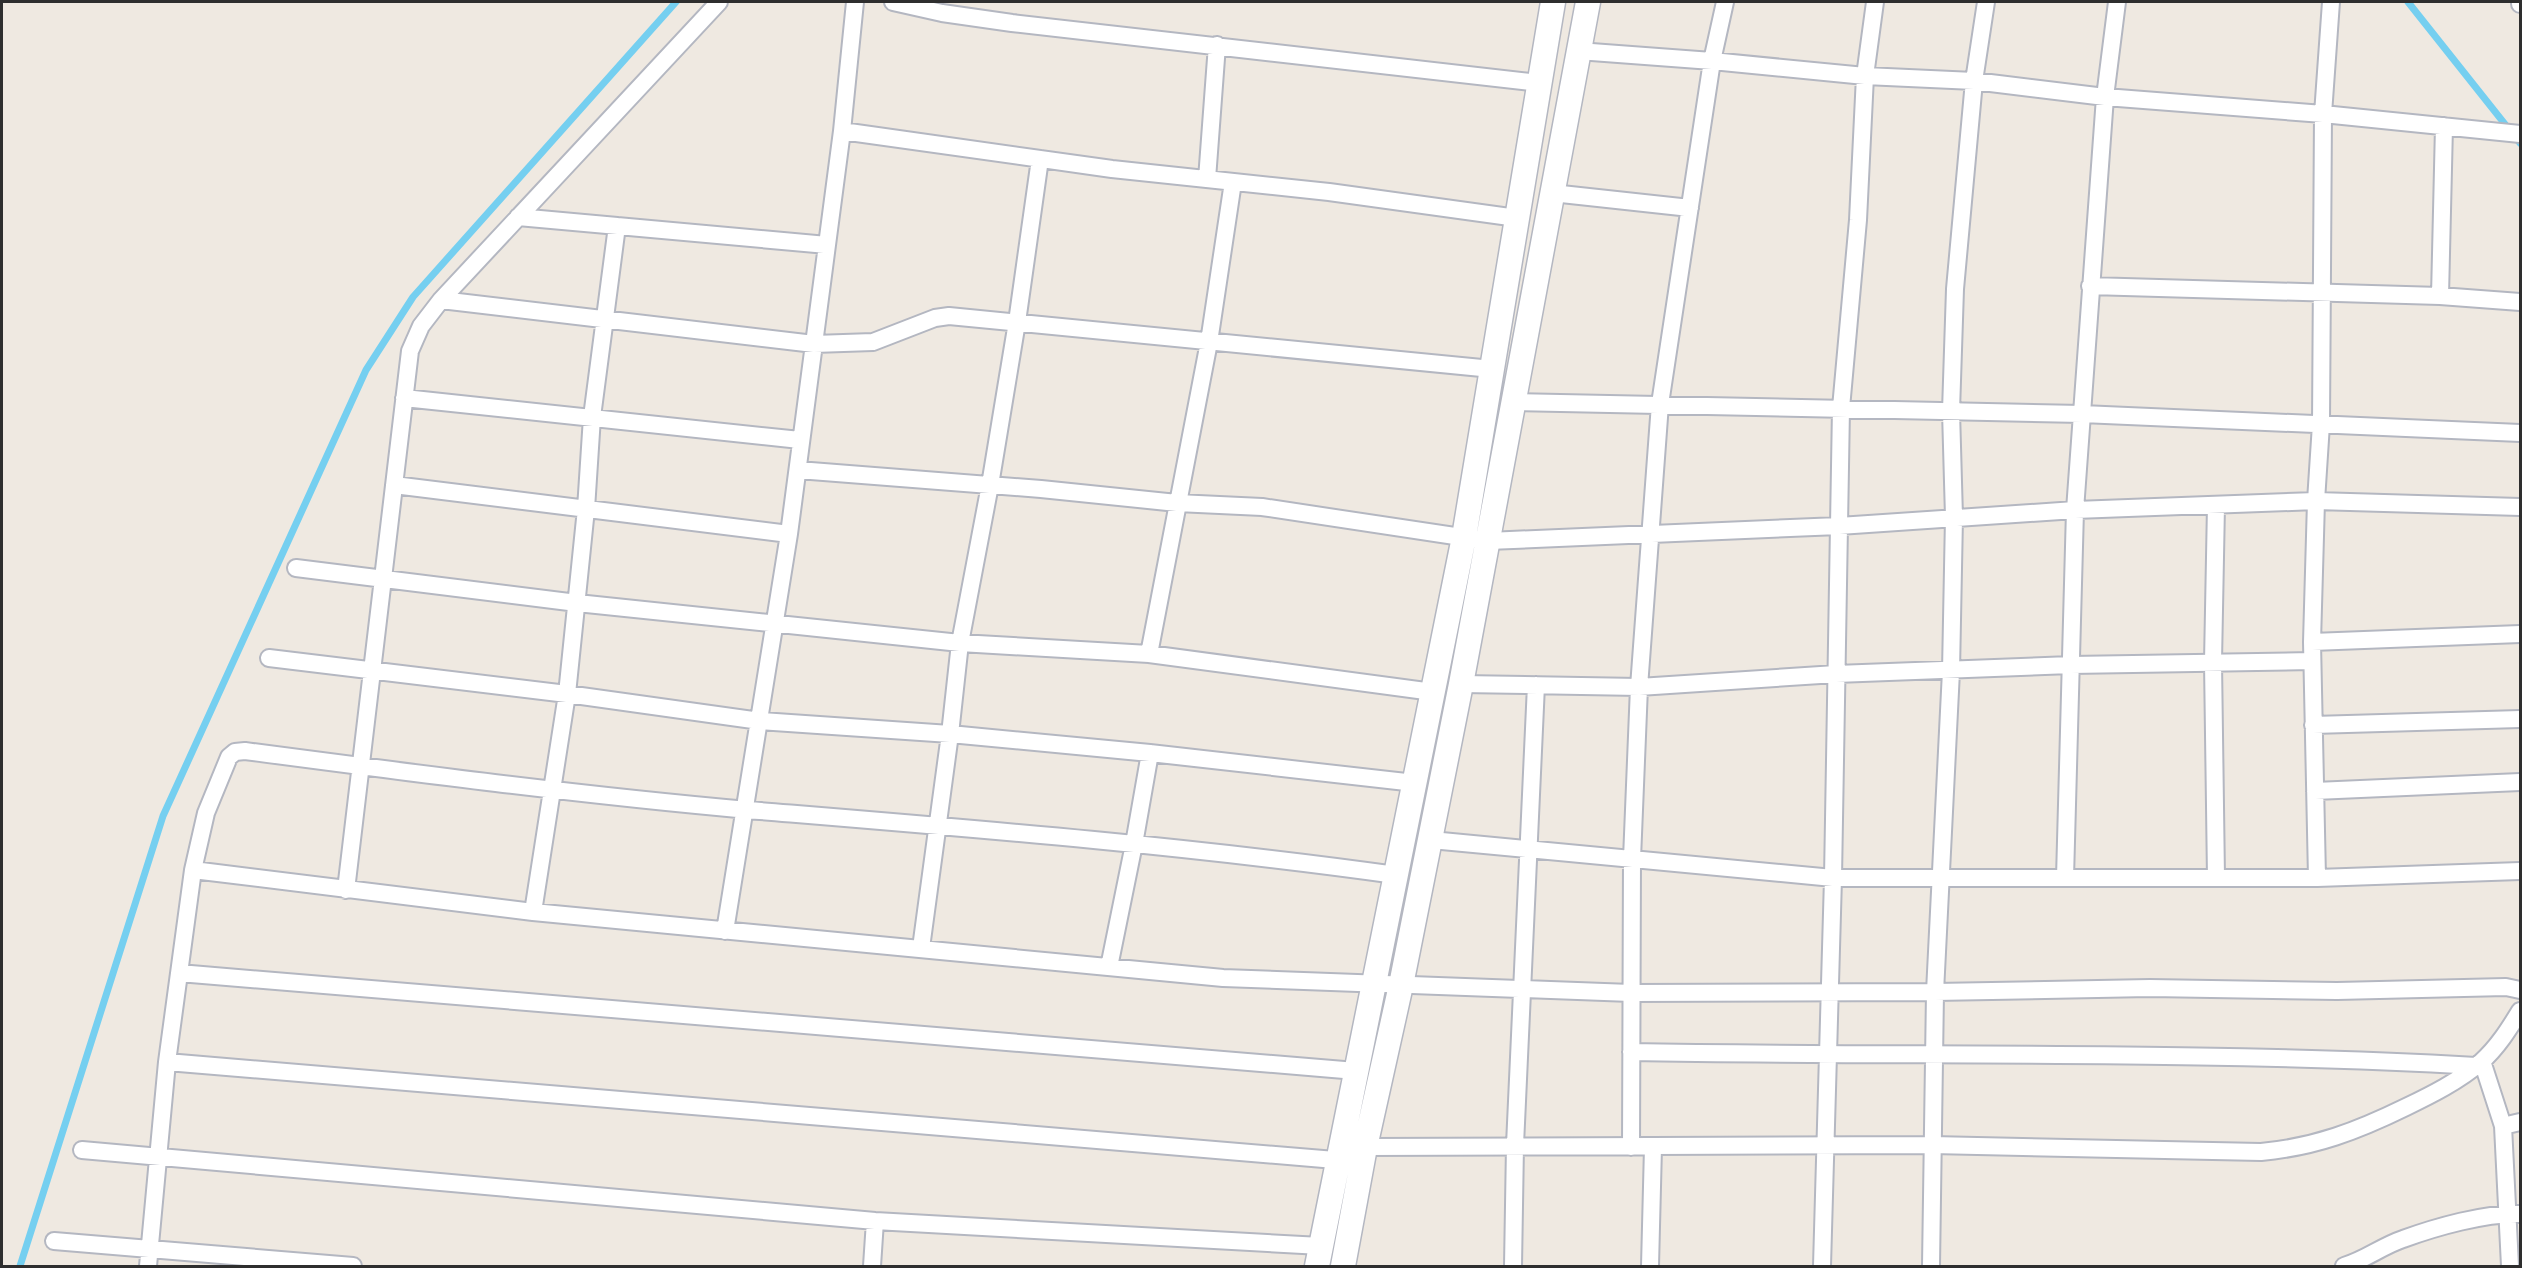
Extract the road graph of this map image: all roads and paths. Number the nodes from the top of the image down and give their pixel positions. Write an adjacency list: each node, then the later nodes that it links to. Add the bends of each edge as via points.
1 (718, 2): 27 (street)
2 (855, 2): 20 (street)
3 (893, 2): 11 (street, via 1012,23)
4 (1553, 2): 16 (main road)
5 (1588, 2): 12 (main road)
6 (1725, 2): 13 (street)
7 (1875, 2): 14 (street)
8 (1986, 2): 15 (street)
9 (2116, 2): 17 (street)
10 (2331, 2): 18 (street)
11 (1217, 45): 16 (street); 23 (street)
12 (1578, 51): 13 (street); 25 (main road)
13 (1712, 61): 14 (street); 26 (street)
14 (1865, 76): 15 (street); 44 (street, via 1858,220)
15 (1974, 81): 17 (street); 45 (street, via 1955,289)
16 (1539, 83): 28 (main road)
17 (2105, 97): 18 (street); 31 (street)
18 (2323, 114): 19 (street); 32 (street)
19 (2444, 126): 21 (street); 33 (street)
20 (842, 131): 22 (street); 30 (street)
21 (2520, 134)
22 (1040, 159): 23 (street); 37 (street)
23 (1207, 179): 24 (street)
24 (1233, 182): 28 (street); 38 (street)
25 (1552, 193): 26 (street); 42 (main road)
26 (1690, 208): 43 (street)
27 (518, 217): 29 (street); 34 (street)
28 (1517, 218): 40 (main road)
29 (617, 226): 30 (street); 36 (street)
30 (827, 245): 39 (street)
31 (2090, 286): 32 (street); 46 (street)
32 (2322, 292): 33 (street); 48 (street)
33 (2440, 296): 35 (street)
34 (441, 300): 36 (street); 41 (street, via 421,326 410,351)
35 (2520, 302)
36 (604, 319): 39 (street); 47 (street)
37 (1017, 322): 38 (street); 39 (street, via 950,316 873,342); 52 (street)
38 (1209, 342): 40 (street); 55 (street)
39 (814, 344): 50 (street)
40 (1492, 369): 64 (main road)
41 (404, 398): 47 (street); 53 (street)
42 (1514, 402): 43 (street); 65 (main road)
43 (1660, 404): 44 (street); 62 (street)
44 (1841, 408): 45 (street); 61 (street)
45 (1951, 411): 46 (street); 60 (street)
46 (2082, 414): 48 (street); 59 (street)
47 (592, 417): 50 (street); 58 (street)
48 (2321, 424): 49 (street); 54 (street)
49 (2520, 434)
50 (800, 440): 51 (street)
51 (798, 470): 52 (street); 63 (street)
52 (990, 484): 55 (street); 72 (street)
53 (394, 485): 58 (street); 67 (street)
54 (2316, 501): 56 (street); 57 (street); 71 (street)
55 (1177, 503): 64 (street, via 1262,507); 73 (street)
56 (2216, 505): 59 (street); 76 (street)
57 (2520, 507)
58 (586, 509): 63 (street); 68 (street)
59 (2075, 510): 60 (street); 77 (street)
60 (1954, 516): 61 (street); 78 (street)
61 (1839, 526): 62 (street); 80 (street)
62 (1650, 533): 65 (street); 83 (street)
63 (789, 534): 69 (street)
64 (1464, 537): 65 (street); 84 (main road)
65 (1488, 541): 81 (main road)
66 (296, 568): 67 (street)
67 (384, 580): 68 (street); 79 (street)
68 (578, 603): 69 (street); 85 (street)
69 (776, 623): 72 (street); 87 (street)
70 (2520, 634): 71 (street)
71 (2312, 642): 75 (street)
72 (960, 643): 73 (street); 89 (street)
73 (1149, 654): 84 (street)
74 (269, 658): 79 (street)
75 (2312, 661): 76 (street); 88 (street)
76 (2213, 662): 77 (street); 108 (street)
77 (2071, 665): 78 (street); 107 (street)
78 (1951, 671): 80 (street); 106 (street)
79 (373, 672): 85 (street); 91 (street)
80 (1836, 674): 83 (street); 105 (street)
81 (1461, 684): 82 (street); 98 (main road)
82 (1536, 685): 83 (street); 100 (street)
83 (1639, 687): 101 (street)
84 (1433, 692): 93 (main road)
85 (567, 694): 87 (street); 94 (street)
86 (2520, 719): 88 (street)
87 (760, 721): 89 (street); 96 (street)
88 (2313, 725): 95 (street)
89 (950, 734): 90 (street); 97 (street)
90 (1150, 753): 93 (street); 99 (street)
91 (362, 766): 94 (street); 102 (street, via 245,751 232,754 206,813); 110 (street)
92 (2520, 782): 95 (street)
93 (1415, 783): 104 (main road)
94 (553, 790): 96 (street); 111 (street)
95 (2315, 790): 109 (street)
96 (746, 810): 97 (street); 112 (street)
97 (937, 824): 99 (street); 113 (street)
98 (1431, 840): 100 (street); 117 (main road)
99 (1134, 844): 104 (street, via 1254,855); 114 (street)
100 (1530, 849): 101 (street); 118 (street)
101 (1632, 859): 105 (street); 122 (street)
102 (193, 870): 110 (street); 115 (street)
103 (2520, 871): 109 (street)
104 (1396, 875): 116 (main road)
105 (1833, 878): 106 (street); 120 (street)
106 (1940, 878): 107 (street); 121 (street)
107 (2065, 878): 108 (street)
108 (2216, 878): 109 (street)
109 (2317, 878)
110 (346, 890): 111 (street)
111 (533, 912): 112 (street)
112 (725, 932): 113 (street)
113 (921, 948): 114 (street)
114 (1109, 967): 116 (street, via 1223,978)
115 (179, 973): 127 (street); 129 (street)
116 (1374, 985): 117 (street); 129 (main road)
117 (1401, 986): 118 (street); 138 (main road)
118 (1522, 990): 122 (street); 132 (street)
119 (2520, 990): 121 (street, via 2150,988)
120 (1829, 991): 121 (street); 122 (street); 125 (street)
121 (1935, 992): 126 (street)
122 (1631, 993): 124 (street)
123 (2520, 1011): 128 (street, via 2505,1036)
124 (1631, 1052): 125 (street); 135 (street)
125 (1827, 1056): 126 (street); 134 (street)
126 (1934, 1056): 128 (street); 133 (street)
127 (167, 1062): 139 (street); 140 (street)
128 (2479, 1063): 131 (street); 133 (street, via 2431,1095 2368,1125 2331,1140 2291,1149 2261,1152)
129 (1356, 1071): 140 (main road)
130 (2520, 1122): 131 (street)
131 (2503, 1126): 141 (street)
132 (1515, 1145): 135 (street); 138 (street); 149 (street)
133 (1932, 1145): 134 (street); 152 (street)
134 (1824, 1146): 136 (street); 151 (street)
135 (1630, 1147): 136 (street)
136 (1653, 1147): 150 (street)
137 (82, 1150): 139 (street)
138 (1364, 1155): 140 (street); 148 (main road)
139 (159, 1156): 142 (street); 145 (street)
140 (1337, 1161): 144 (main road)
141 (2514, 1214): 153 (street, via 2454,1224 2401,1239); 154 (street)
142 (875, 1221): 144 (street); 147 (street)
143 (54, 1241): 145 (street)
144 (1319, 1256)
145 (148, 1258): 146 (street)
146 (353, 1266)
147 (872, 1266)
148 (1343, 1266)
149 (1513, 1266)
150 (1650, 1266)
151 (1822, 1266)
152 (1931, 1266)
153 (2344, 1266)
154 (2510, 1266)

